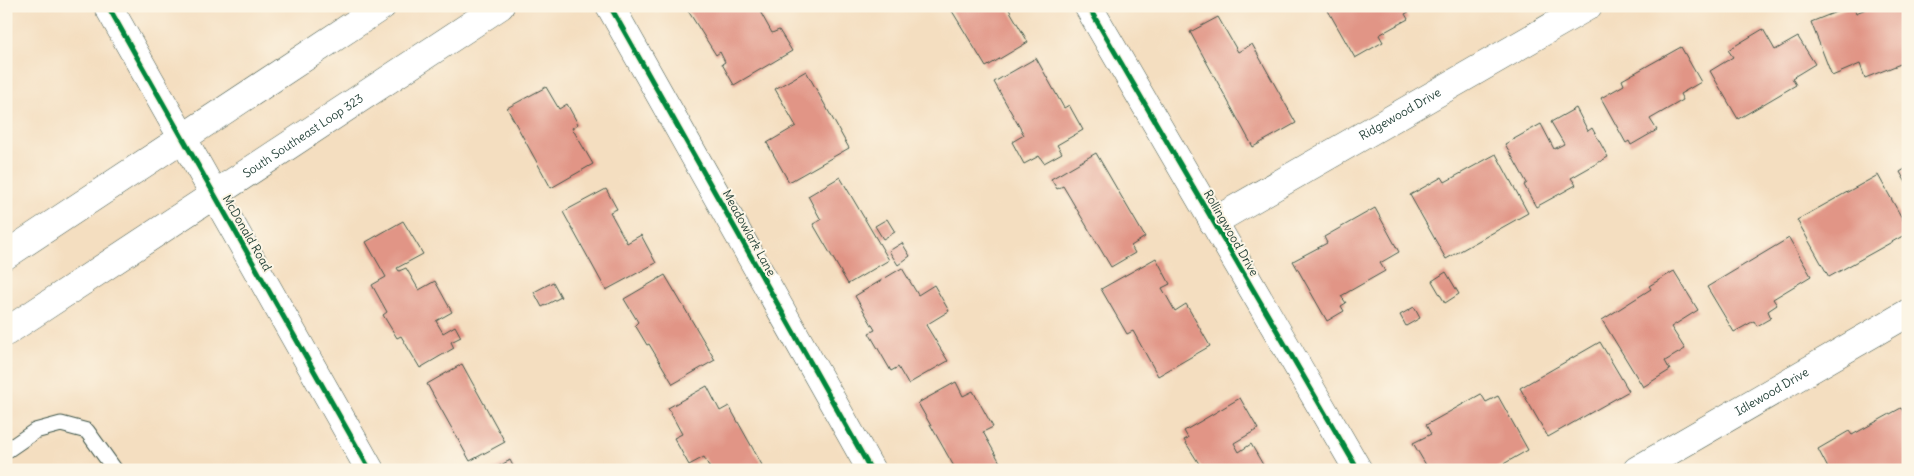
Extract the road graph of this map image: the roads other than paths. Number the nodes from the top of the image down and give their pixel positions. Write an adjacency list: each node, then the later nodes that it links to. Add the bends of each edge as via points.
1 (108, 6): 7 (main road, McDonald Road)
2 (382, 6): 7 (main road)
3 (500, 6): 8 (main road, South Southeast Loop 323)
4 (610, 6): 16 (main road, Meadowlark Lane)
5 (1088, 6): 9 (main road, Rollingwood Drive)
6 (1588, 6): 9 (main road, Ridgewood Drive)
7 (183, 138): 8 (main road, McDonald Road); 10 (main road)
8 (214, 195): 12 (main road, South Southeast Loop 323); 15 (main road, McDonald Road)
9 (1214, 222): 17 (main road, Rollingwood Drive)
10 (6, 256)
11 (1908, 313): 18 (main road, Idlewood Drive)
12 (6, 332)
13 (6, 451): 14 (lane, via 35,431 61,424 87,430)
14 (115, 470)
15 (370, 470)
16 (871, 470)
17 (1358, 470)
18 (1637, 470)

